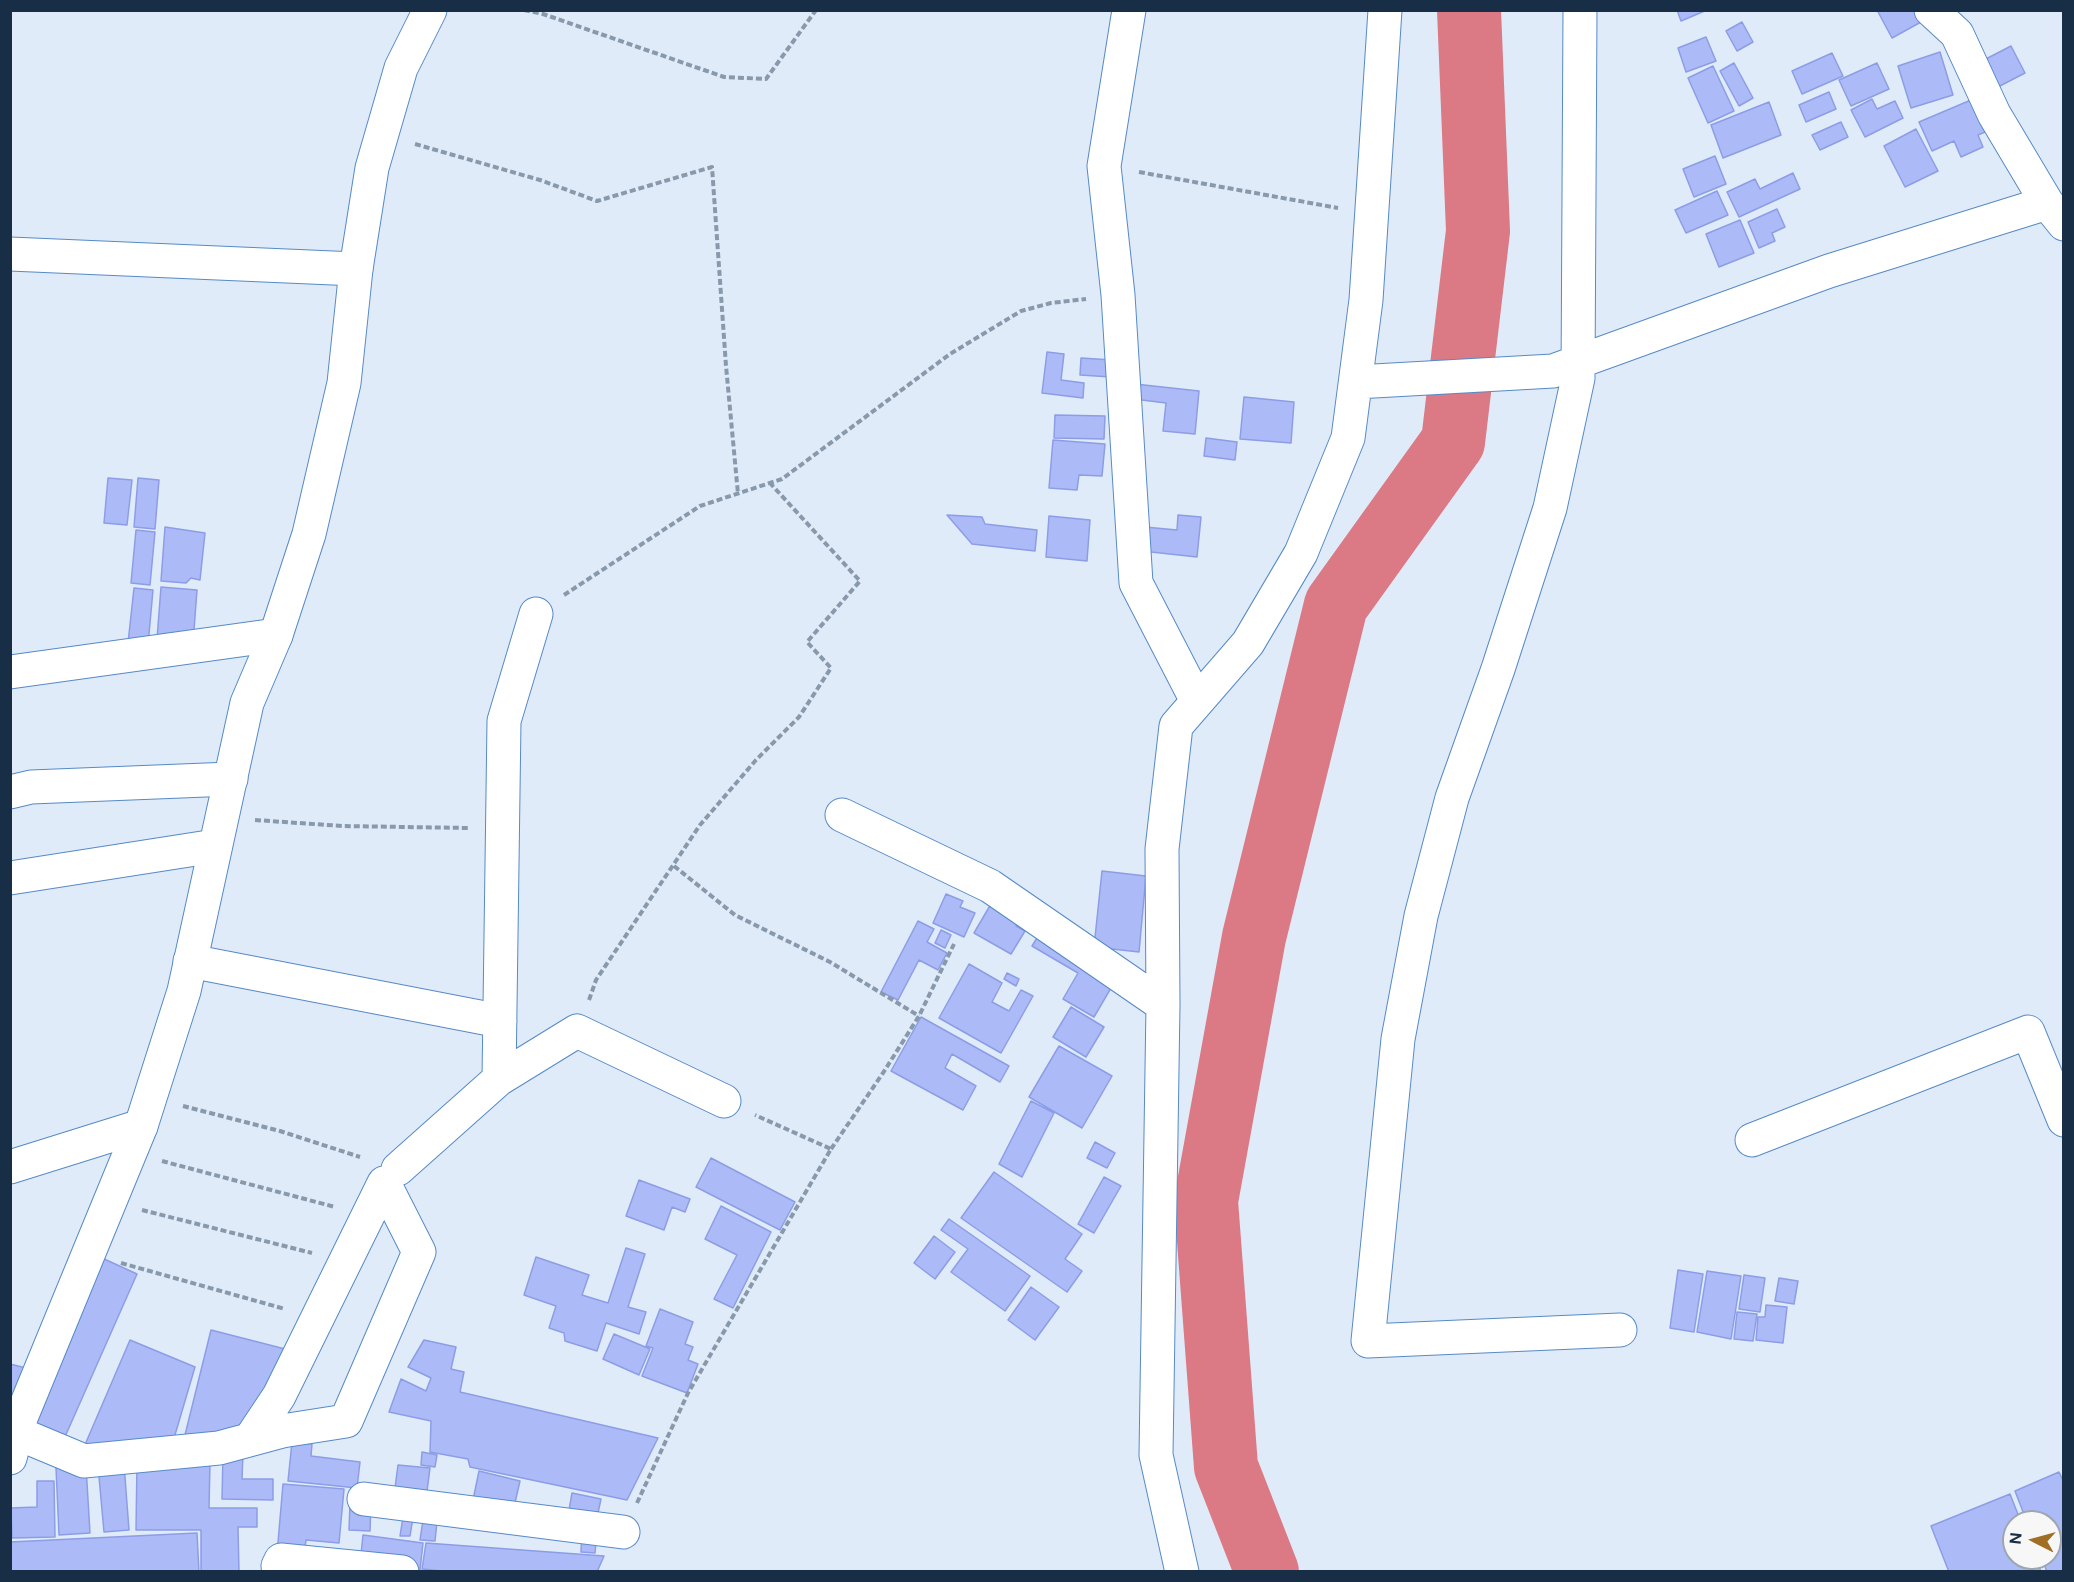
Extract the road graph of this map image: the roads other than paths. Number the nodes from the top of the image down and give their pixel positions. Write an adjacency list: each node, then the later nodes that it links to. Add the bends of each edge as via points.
1 (430, 10): 8 (street, via 401,68 381,135)
2 (1129, 10): 14 (street, via 1104,166 1118,295 1136,583)
3 (1385, 10): 10 (street)
4 (1580, 10): 9 (street)
5 (1931, 10): 6 (street, via 1957,34 1994,114)
6 (2055, 214): 9 (street, via 1829,271)
7 (10, 254): 8 (street)
8 (356, 269): 12 (street, via 344,382 309,534)
9 (1565, 366): 10 (street); 30 (street, via 1578,378 1550,508 1452,798 1421,916 1398,1039 1368,1341)
10 (1357, 382): 14 (street, via 1348,438 1301,553 1248,643)
11 (536, 614): 22 (street, via 504,721)
12 (276, 635): 13 (street); 15 (street, via 247,703)
13 (10, 672)
14 (1197, 701): 21 (street, via 1176,726 1162,849)
15 (231, 779): 16 (street, via 31,787); 18 (street)
16 (10, 792)
17 (842, 815): 21 (street, via 990,885)
18 (218, 832): 19 (street); 20 (street)
19 (10, 878)
20 (190, 961): 22 (street); 26 (street, via 184,991)
21 (1163, 1005): 37 (street, via 1156,1455)
22 (500, 1021): 23 (street)
23 (499, 1079): 24 (street, via 577,1031); 29 (street)
24 (724, 1101)
25 (2064, 1120): 27 (street, via 2028,1032)
26 (140, 1125): 28 (street); 32 (street)
27 (1752, 1140)
28 (10, 1167)
29 (398, 1169)
30 (1620, 1330)
31 (251, 1438): 31 (street, via 346,1421 419,1252 384,1183 279,1396); 32 (street, via 219,1448 84,1461)
32 (14, 1446)
33 (364, 1499): 34 (street)
34 (623, 1532)
35 (278, 1566): 36 (street, via 281,1560)
36 (402, 1572)
37 (1182, 1572)

